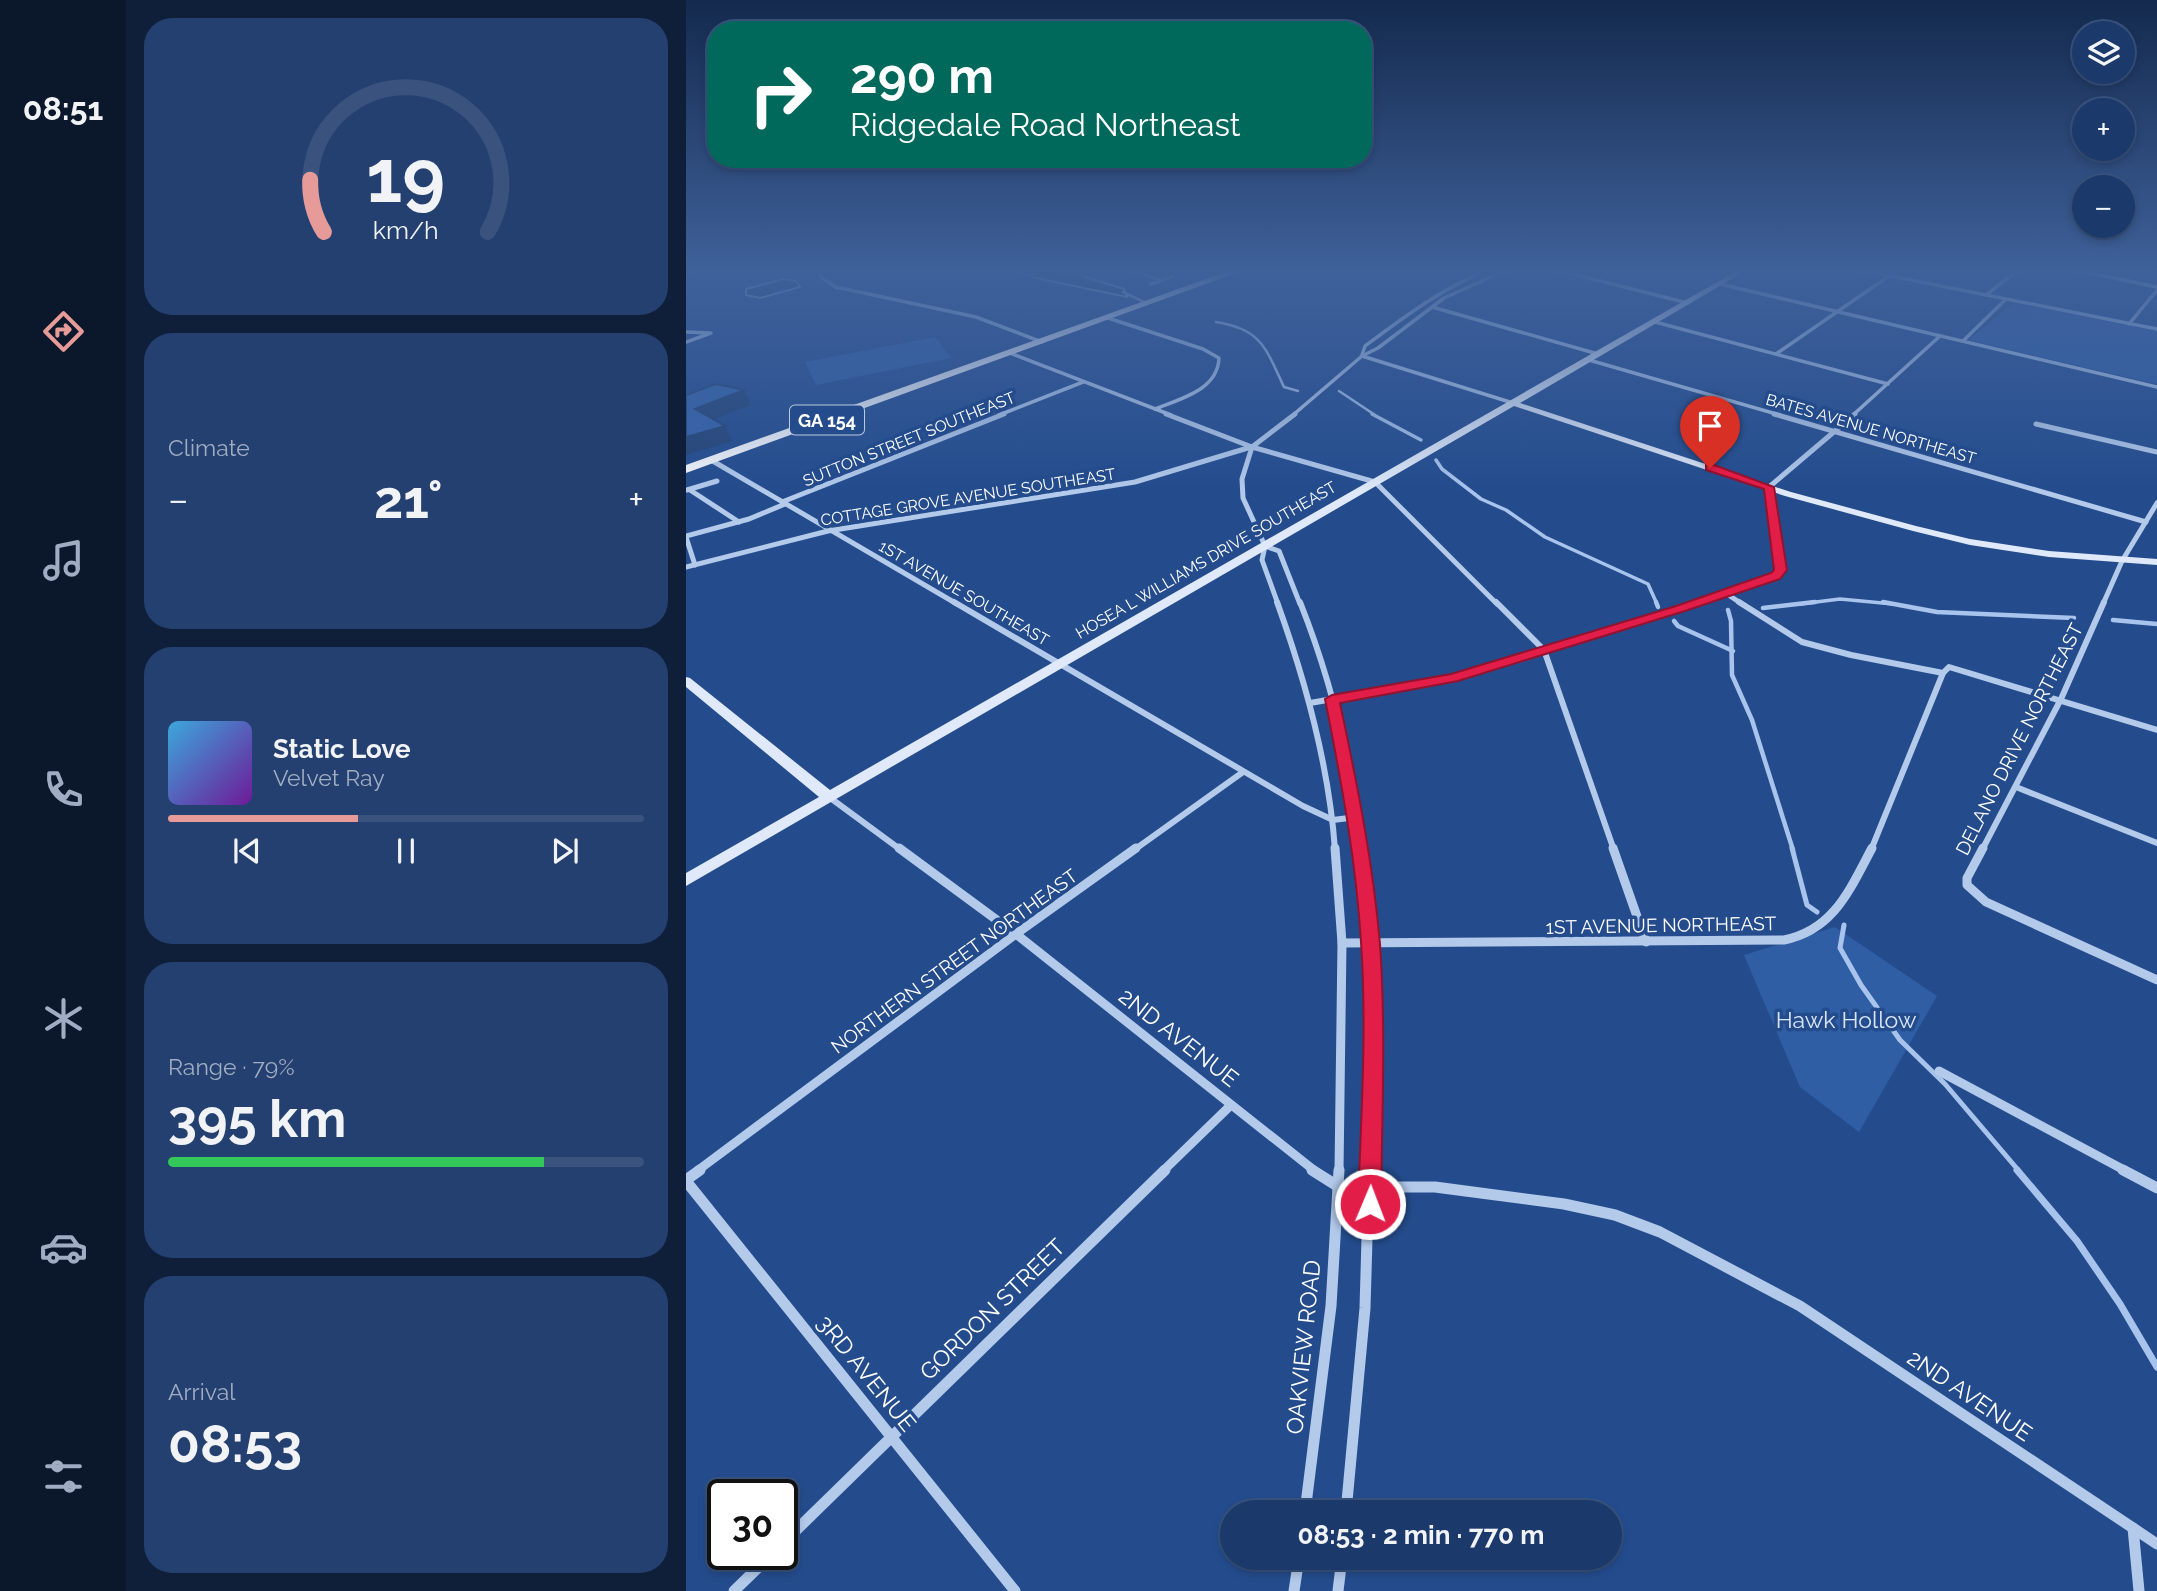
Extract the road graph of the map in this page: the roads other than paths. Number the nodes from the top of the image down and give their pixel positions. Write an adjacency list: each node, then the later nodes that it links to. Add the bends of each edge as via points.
1 (1035, 344): 11 (main road, GA 154)
2 (1188, 344): 20 (street, via 1219,358 1218,371 1209,384)
3 (1367, 344): 14 (street)
4 (1383, 344): 14 (street)
5 (1564, 344): 12 (street)
6 (1615, 344): 12 (street, HOSEA L WILLIAMS DRIVE SOUTHEAST)
7 (1739, 344): 13 (street)
8 (1790, 344): 13 (street)
9 (1931, 344): 17 (street)
10 (1977, 344): 18 (street)
11 (1010, 353): 16 (street); 27 (main road, GA 154)
12 (1598, 354): 15 (street, HOSEA L WILLIAMS DRIVE SOUTHEAST)
13 (1776, 354): 17 (street)
14 (1362, 356): 19 (street); 23 (street)
15 (1589, 360): 19 (street, HOSEA L WILLIAMS DRIVE SOUTHEAST); 22 (street, BATES AVENUE NORTHEAST)
16 (1084, 382): 20 (street); 33 (street, SUTTON STREET SOUTHEAST)
17 (1888, 384): 22 (street)
18 (2157, 387)
19 (1513, 403): 30 (street, HOSEA L WILLIAMS DRIVE SOUTHEAST); 31 (street)
20 (1155, 409): 23 (street)
21 (2036, 424): 24 (street)
22 (1836, 431): 31 (street); 36 (street, BATES AVENUE NORTHEAST)
23 (1252, 447): 25 (street, COTTAGE GROVE AVENUE SOUTHEAST); 30 (street); 39 (street, via 1242,479 1243,498)
24 (2157, 452)
25 (1220, 457): 26 (street); 37 (street, COTTAGE GROVE AVENUE SOUTHEAST, via 1135,482)
26 (1234, 458)
27 (710, 460): 28 (main road, GA 154); 33 (street, 1ST AVENUE SOUTHEAST)
28 (686, 469)
29 (717, 481): 32 (street)
30 (1375, 482): 39 (street, HOSEA L WILLIAMS DRIVE SOUTHEAST); 45 (street)
31 (1769, 487): 40 (street, via 1970,542); 44 (street, via 1781,570)
32 (688, 490): 35 (street)
33 (783, 503): 35 (street, SUTTON STREET SOUTHEAST); 37 (street, 1ST AVENUE SOUTHEAST)
34 (2157, 503): 36 (street, DELANO DRIVE NORTHEAST)
35 (739, 522): 38 (street, SUTTON STREET SOUTHEAST)
36 (2146, 522): 40 (street, DELANO DRIVE NORTHEAST)
37 (828, 531): 42 (street, COTTAGE GROVE AVENUE SOUTHEAST); 46 (street, 1ST AVENUE SOUTHEAST)
38 (686, 536): 42 (street)
39 (1265, 546): 46 (street, HOSEA L WILLIAMS DRIVE SOUTHEAST); 49 (street, via 1279,551 1320,652); 51 (street, OAKVIEW ROAD, via 1262,561)
40 (2122, 561): 41 (street); 50 (street, DELANO DRIVE NORTHEAST)
41 (2157, 562)
42 (695, 565): 43 (street, COTTAGE GROVE AVENUE SOUTHEAST)
43 (686, 567)
44 (1727, 594): 45 (street); 47 (street, via 1802,642)
45 (1544, 650): 49 (street, via 1453,678); 61 (street)
46 (1059, 665): 53 (street); 55 (street, HOSEA L WILLIAMS DRIVE SOUTHEAST)
47 (1942, 673): 50 (street, via 1949,667); 61 (street, 1ST AVENUE NORTHEAST, via 1880,832 1845,899 1820,925 1804,936 1784,940)
48 (686, 681): 55 (street)
49 (1332, 699): 51 (street); 56 (street)
50 (2061, 699): 52 (street); 54 (street, DELANO DRIVE NORTHEAST)
51 (1310, 703): 57 (street, OAKVIEW ROAD)
52 (2157, 730)
53 (1243, 772): 57 (street); 60 (street, NORTHERN STREET NORTHEAST)
54 (2016, 787): 58 (street); 64 (street, DELANO DRIVE NORTHEAST, via 1967,885 1986,902)
55 (829, 797): 59 (street, HOSEA L WILLIAMS DRIVE SOUTHEAST); 60 (street, 2ND AVENUE)
56 (1357, 817): 57 (street); 63 (street)
57 (1333, 820): 62 (street, OAKVIEW ROAD)
58 (2157, 843)
59 (686, 880)
60 (1016, 934): 66 (street, 2ND AVENUE); 67 (street, NORTHERN STREET NORTHEAST)
61 (1646, 942): 63 (street, 1ST AVENUE NORTHEAST)
62 (1342, 943): 63 (street, 1ST AVENUE NORTHEAST); 68 (street, OAKVIEW ROAD)
63 (1370, 943): 69 (street)
64 (2157, 980)
65 (1939, 1071): 70 (street)
66 (1231, 1105): 68 (street, 2ND AVENUE); 71 (street, GORDON STREET)
67 (686, 1180): 71 (street, 3RD AVENUE)
68 (1339, 1187): 69 (street, 2ND AVENUE); 72 (street, OAKVIEW ROAD, via 1331,1306)
69 (1370, 1188): 73 (street, via 1365,1308); 75 (street, 2ND AVENUE, via 1435,1187 1564,1204 1615,1215 1660,1232 1800,1306)
70 (2157, 1188)
71 (892, 1436): 74 (street, GORDON STREET); 81 (street, 3RD AVENUE)
72 (1307, 1500)
73 (1347, 1500)
74 (798, 1528)
75 (2133, 1528): 76 (street, 2ND AVENUE); 84 (street)
76 (2155, 1543)
77 (756, 1570): 80 (street)
78 (1297, 1570): 82 (street)
79 (1341, 1570): 83 (street)
80 (734, 1591)
81 (1015, 1591)
82 (1294, 1591)
83 (1338, 1591)
84 (2139, 1591)

